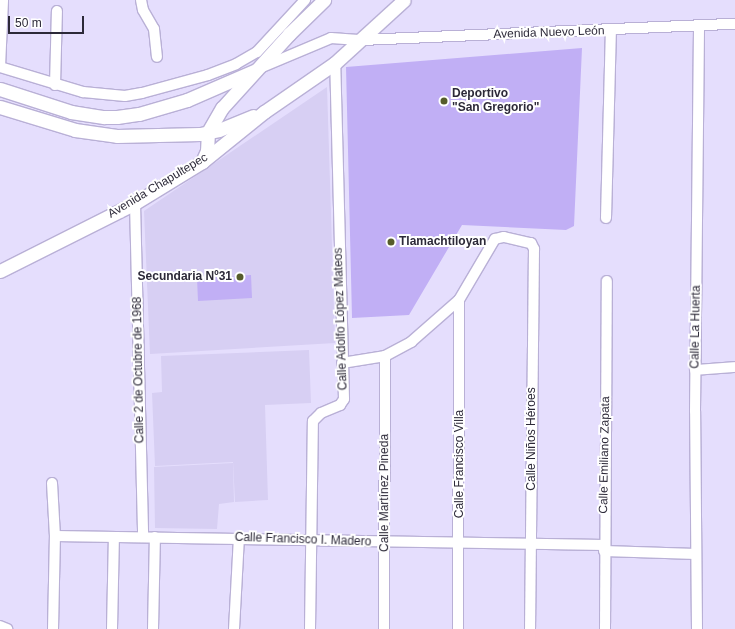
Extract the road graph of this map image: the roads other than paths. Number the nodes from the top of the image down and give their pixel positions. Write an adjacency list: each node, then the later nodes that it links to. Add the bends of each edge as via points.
1 (3, 0): 14 (street)
2 (141, 0): 12 (street, via 142,10 154,29)
3 (305, 0): 11 (street)
4 (324, 0): 11 (main road, via 289,34)
5 (404, 0): 10 (main road, Avenida Chapultepec)
6 (57, 11): 16 (street)
7 (735, 24): 8 (street, Avenida Nuevo León)
8 (699, 26): 9 (street, Avenida Nuevo León); 30 (street, Calle La Huerta)
9 (611, 30): 10 (street, Avenida Nuevo León); 23 (street)
10 (362, 40): 13 (main road, Avenida Chapultepec); 15 (street, Avenida Nuevo León, via 331,38)
11 (261, 56): 15 (main road); 16 (street, via 208,76 142,93 109,95)
12 (157, 57)
13 (335, 63): 19 (main road, Avenida Chapultepec); 28 (street, Calle Adolfo López Mateos)
14 (0, 67): 16 (street)
15 (256, 70): 17 (main road, via 187,100 139,114 104,118 71,112); 20 (main road, via 222,108)
16 (56, 85)
17 (0, 89)
18 (0, 107): 20 (main road, via 99,134 159,136)
19 (264, 112): 20 (main road); 21 (main road, Avenida Chapultepec)
20 (208, 132): 21 (main road, via 207,151)
21 (202, 162): 22 (main road, Avenida Chapultepec)
22 (135, 203): 24 (main road, Avenida Chapultepec); 34 (street, Calle 2 de Octubre de 1968)
23 (606, 218)
24 (0, 271)
25 (607, 281): 41 (street, Calle Emiliano Zapata)
26 (459, 300): 27 (street, via 411,342); 39 (street, Calle Francisco Villa); 40 (street, Calle Niños Héroes, via 495,239 504,236 531,243 534,249)
27 (385, 356): 28 (street); 38 (street, Calle Martínez Pineda)
28 (342, 363): 37 (street, Calle Adolfo López Mateos, via 344,399 340,405 321,413 313,421)
29 (735, 367): 30 (street)
30 (695, 370): 42 (street, Calle La Huerta)
31 (52, 483): 32 (street)
32 (55, 536): 33 (street, Calle Francisco I. Madero); 45 (street)
33 (114, 537): 34 (street, Calle Francisco I. Madero); 46 (street)
34 (143, 537): 35 (street, Calle Francisco I. Madero)
35 (155, 537): 36 (street, Calle Francisco I. Madero); 47 (street)
36 (239, 538): 37 (street, Calle Francisco I. Madero); 48 (street)
37 (312, 541): 38 (street, Calle Francisco I. Madero); 49 (street, Calle Adolfo López Mateos)
38 (386, 542): 39 (street, Calle Francisco I. Madero); 50 (street, Calle Martínez Pineda)
39 (461, 542): 40 (street, Calle Francisco I. Madero); 51 (street, Calle Francisco Villa)
40 (531, 544): 41 (street, Calle Francisco I. Madero); 52 (street, Calle Niños Héroes)
41 (604, 548): 42 (street, Calle Francisco I. Madero); 53 (street, Calle Emiliano Zapata)
42 (696, 554): 54 (street, Calle La Huerta)
43 (0, 626): 44 (street)
44 (7, 629)
45 (53, 629)
46 (112, 629)
47 (153, 629)
48 (234, 629)
49 (310, 629)
50 (384, 629)
51 (458, 629)
52 (530, 629)
53 (605, 629)
54 (697, 629)

